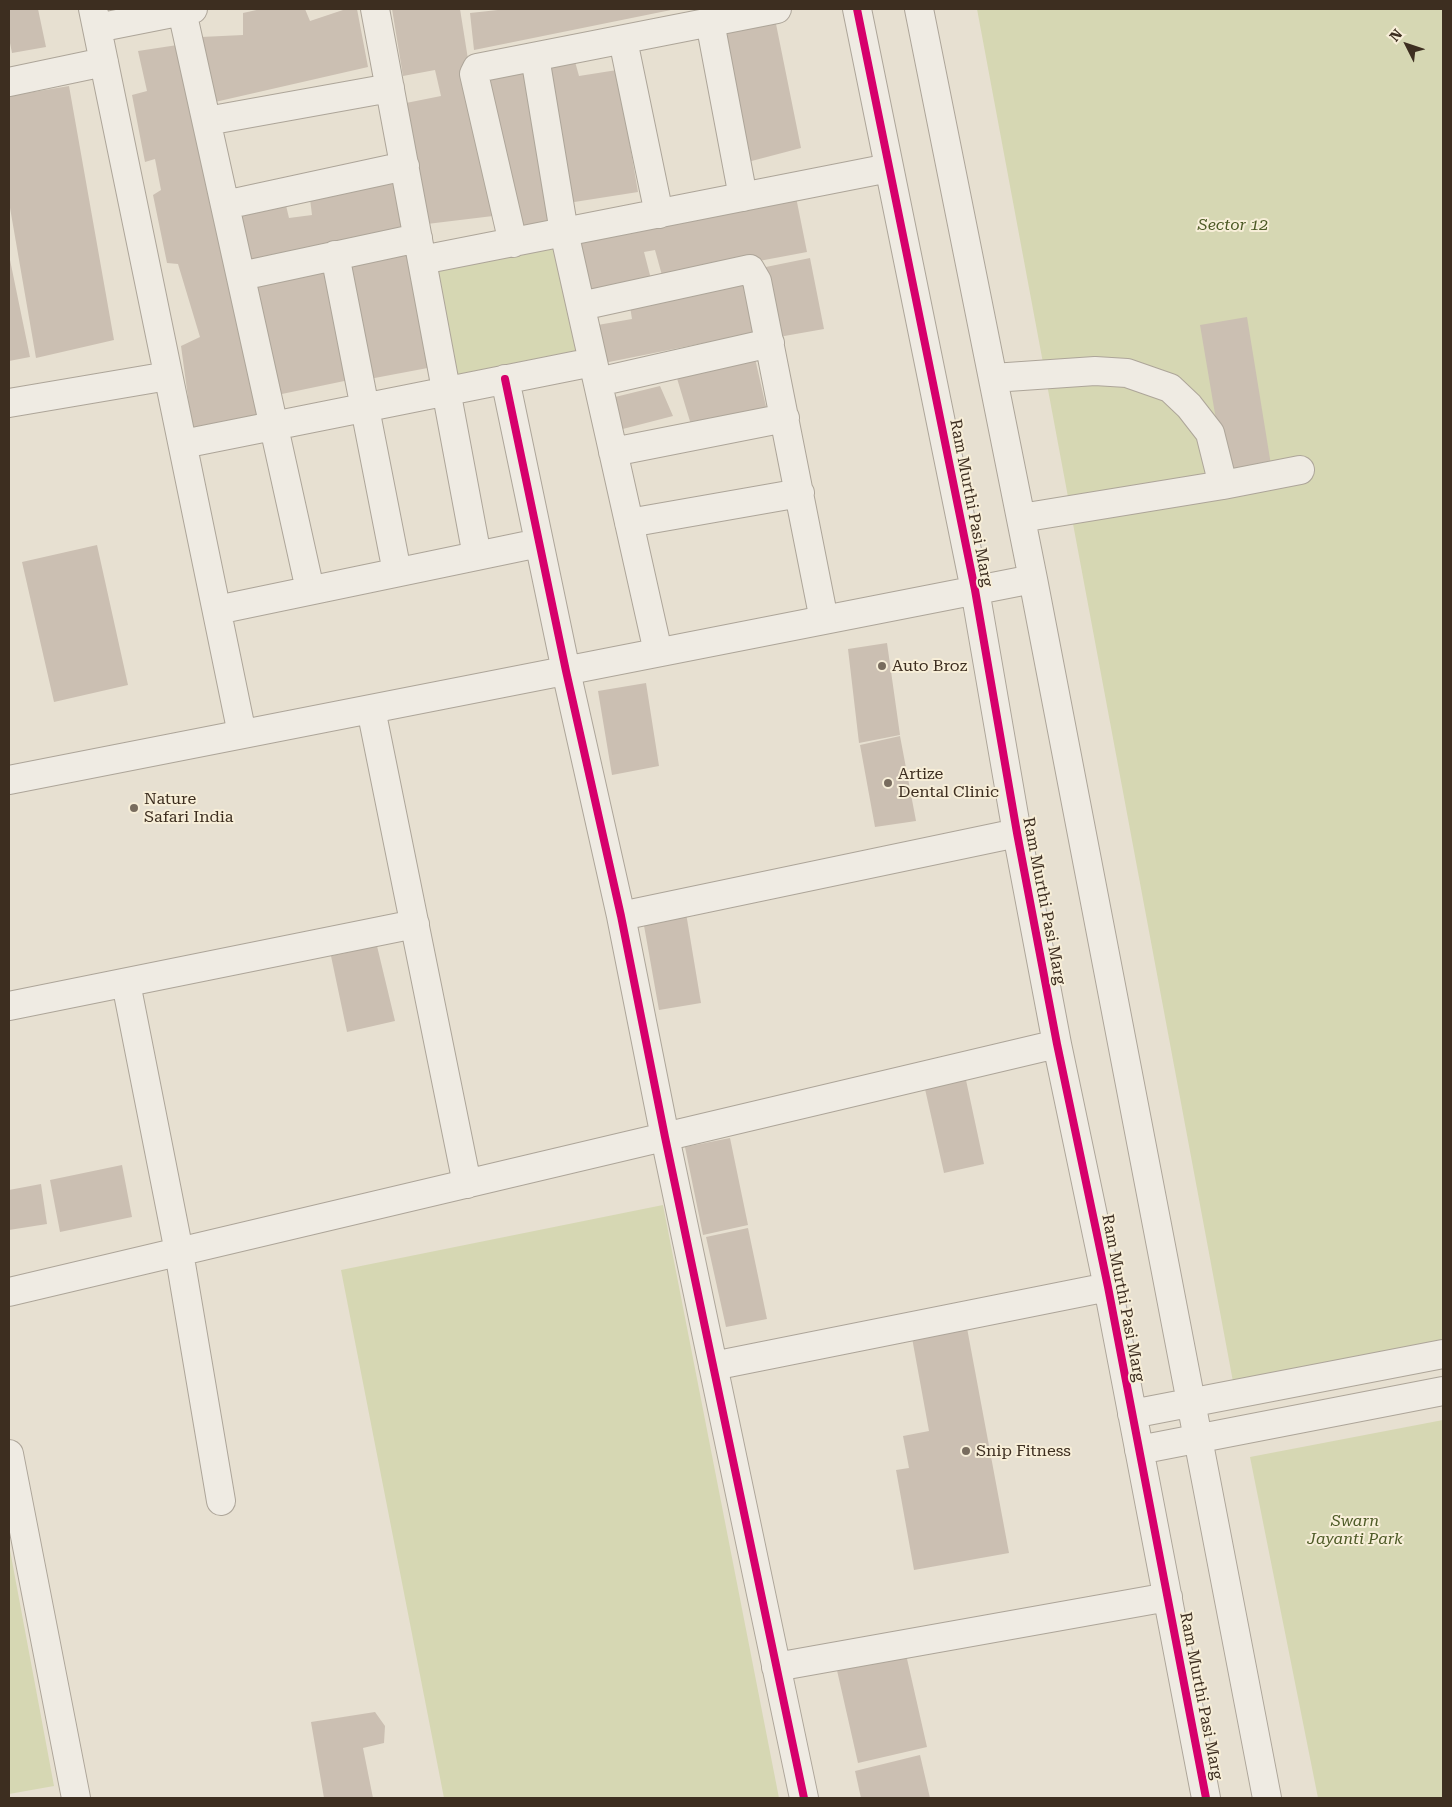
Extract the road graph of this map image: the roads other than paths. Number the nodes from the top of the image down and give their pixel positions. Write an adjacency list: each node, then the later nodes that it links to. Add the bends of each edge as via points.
1 (375, 9): 12 (street)
2 (777, 9): 7 (street)
3 (857, 9): 15 (street, Ram Murthi Pasi Marg)
4 (919, 9): 28 (street)
5 (188, 10): 6 (street); 13 (street)
6 (95, 18): 10 (street)
7 (710, 22): 8 (street); 16 (street)
8 (623, 40): 9 (street); 18 (street)
9 (535, 57): 19 (street); 20 (street, via 480,66 474,74)
10 (104, 62): 11 (street); 27 (street)
11 (9, 82)
12 (390, 88): 13 (street); 14 (street)
13 (206, 121): 17 (street)
14 (404, 166): 17 (street); 21 (street)
15 (889, 168): 16 (street); 47 (street, Ram Murthi Pasi Marg)
16 (743, 197): 18 (street)
17 (226, 205): 23 (street)
18 (659, 214): 19 (street)
19 (564, 232): 20 (street); 24 (street)
20 (513, 243): 21 (street)
21 (420, 249): 22 (street); 30 (street)
22 (334, 255): 23 (street); 32 (street)
23 (241, 276): 34 (street)
24 (581, 306): 25 (street, via 750,269 758,281); 26 (street)
25 (770, 343): 26 (street); 33 (street)
26 (595, 372): 29 (street); 36 (street)
27 (168, 376): 31 (street); 35 (street)
28 (993, 378): 38 (street, via 1095,371 1127,373 1170,388 1210,433); 40 (street)
29 (505, 379): 30 (street); 42 (street)
30 (446, 391): 32 (street); 43 (street)
31 (9, 404)
32 (364, 408): 34 (street); 44 (street)
33 (785, 418): 36 (street); 39 (street)
34 (274, 425): 35 (street); 46 (street)
35 (183, 444): 48 (street)
36 (613, 452): 41 (street)
37 (1300, 470): 38 (street)
38 (1223, 485): 40 (street)
39 (800, 493): 41 (street); 49 (street)
40 (1021, 518): 45 (street)
41 (630, 524): 50 (street)
42 (539, 543): 43 (street); 51 (street)
43 (477, 556): 44 (street)
44 (397, 572): 46 (street)
45 (1033, 579): 47 (street); 69 (street)
46 (310, 590): 48 (street)
47 (975, 590): 49 (street); 55 (street, Ram Murthi Pasi Marg)
48 (217, 610): 53 (street)
49 (824, 620): 50 (street)
50 (658, 652): 51 (street)
51 (566, 671): 52 (street); 56 (street)
52 (371, 709): 53 (street); 57 (street)
53 (242, 734): 54 (street)
54 (9, 780)
55 (1018, 833): 56 (street); 60 (street, Ram Murthi Pasi Marg)
56 (621, 916): 61 (street)
57 (415, 924): 58 (street); 62 (street)
58 (126, 983): 59 (street); 63 (street)
59 (9, 1006)
60 (1057, 1044): 61 (street); 64 (street, Ram Murthi Pasi Marg)
61 (664, 1137): 62 (street); 67 (street)
62 (467, 1184): 63 (street)
63 (179, 1252): 65 (street); 74 (street)
64 (1108, 1287): 67 (street); 70 (street, Ram Murthi Pasi Marg)
65 (9, 1292)
66 (1443, 1354): 69 (street)
67 (713, 1366): 77 (street)
68 (1443, 1391): 71 (street)
69 (1191, 1403): 70 (street); 71 (street)
70 (1132, 1414): 72 (street, Ram Murthi Pasi Marg)
71 (1198, 1439): 72 (street); 81 (street)
72 (1139, 1450): 76 (street, Ram Murthi Pasi Marg)
73 (9, 1454): 75 (street)
74 (221, 1501)
75 (14, 1505): 78 (street)
76 (1168, 1597): 77 (street); 80 (street, Ram Murthi Pasi Marg)
77 (776, 1667): 79 (street)
78 (76, 1798)
79 (804, 1798)
80 (1206, 1798)
81 (1267, 1798)

